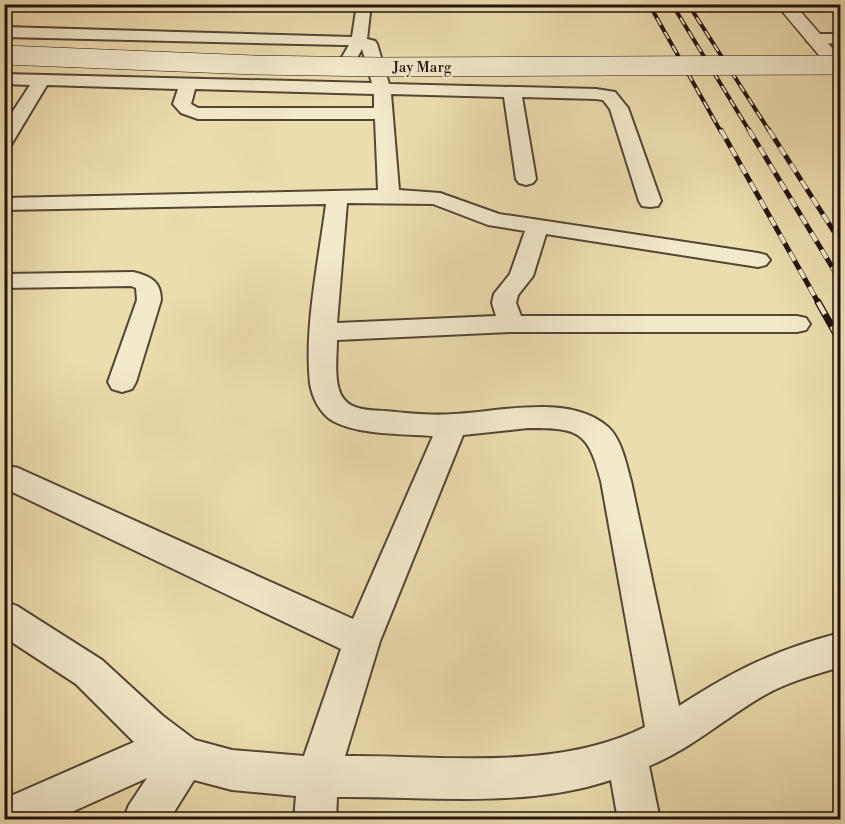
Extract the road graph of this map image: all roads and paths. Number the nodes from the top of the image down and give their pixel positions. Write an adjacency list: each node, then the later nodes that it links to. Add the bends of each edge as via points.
1 (364, 4): 6 (street)
2 (784, 4): 4 (main road)
3 (4, 32): 6 (street)
4 (814, 39): 5 (street); 10 (main road)
5 (840, 39)
6 (359, 41): 14 (street); 15 (street, via 369,44)
7 (4, 43): 8 (main road, Jay Marg, via 351,54)
8 (840, 53)
9 (4, 55): 10 (main road, Jay Marg, bridge, via 380,67)
10 (840, 67)
11 (4, 79): 12 (street)
12 (42, 80): 13 (street); 18 (street)
13 (188, 85): 14 (street); 19 (street, via 182,104 192,112)
14 (333, 87): 15 (street)
15 (382, 89): 16 (street); 19 (street)
16 (512, 92): 21 (street); 24 (street, via 609,96 615,101)
17 (4, 110): 18 (street)
18 (24, 110): 20 (street)
19 (383, 113): 22 (street)
20 (4, 141)
21 (526, 179)
22 (389, 196): 23 (street); 26 (street, via 448,201 477,215)
23 (337, 198): 25 (street); 31 (street)
24 (650, 201)
25 (4, 204)
26 (538, 226): 27 (street); 29 (street, via 521,276 506,294 504,303)
27 (758, 260)
28 (4, 281): 32 (street, via 144,282 150,289 150,300)
29 (511, 324): 30 (street); 31 (street)
30 (797, 324)
31 (324, 332): 33 (street, via 323,380 327,398 342,416)
32 (122, 382)
33 (452, 425): 36 (street); 38 (street, via 553,418 580,422 599,436 616,482)
34 (7, 476): 36 (street)
35 (4, 617): 39 (street, via 90,672)
36 (362, 641): 41 (street)
37 (840, 650): 38 (street, via 797,662 751,682)
38 (666, 736): 40 (street)
39 (178, 752): 41 (street, via 240,772); 42 (street); 43 (street)
40 (627, 755): 41 (street, via 577,769 502,777); 45 (street)
41 (318, 776): 44 (street)
42 (5, 819)
43 (144, 819)
44 (315, 819)
45 (639, 819)

